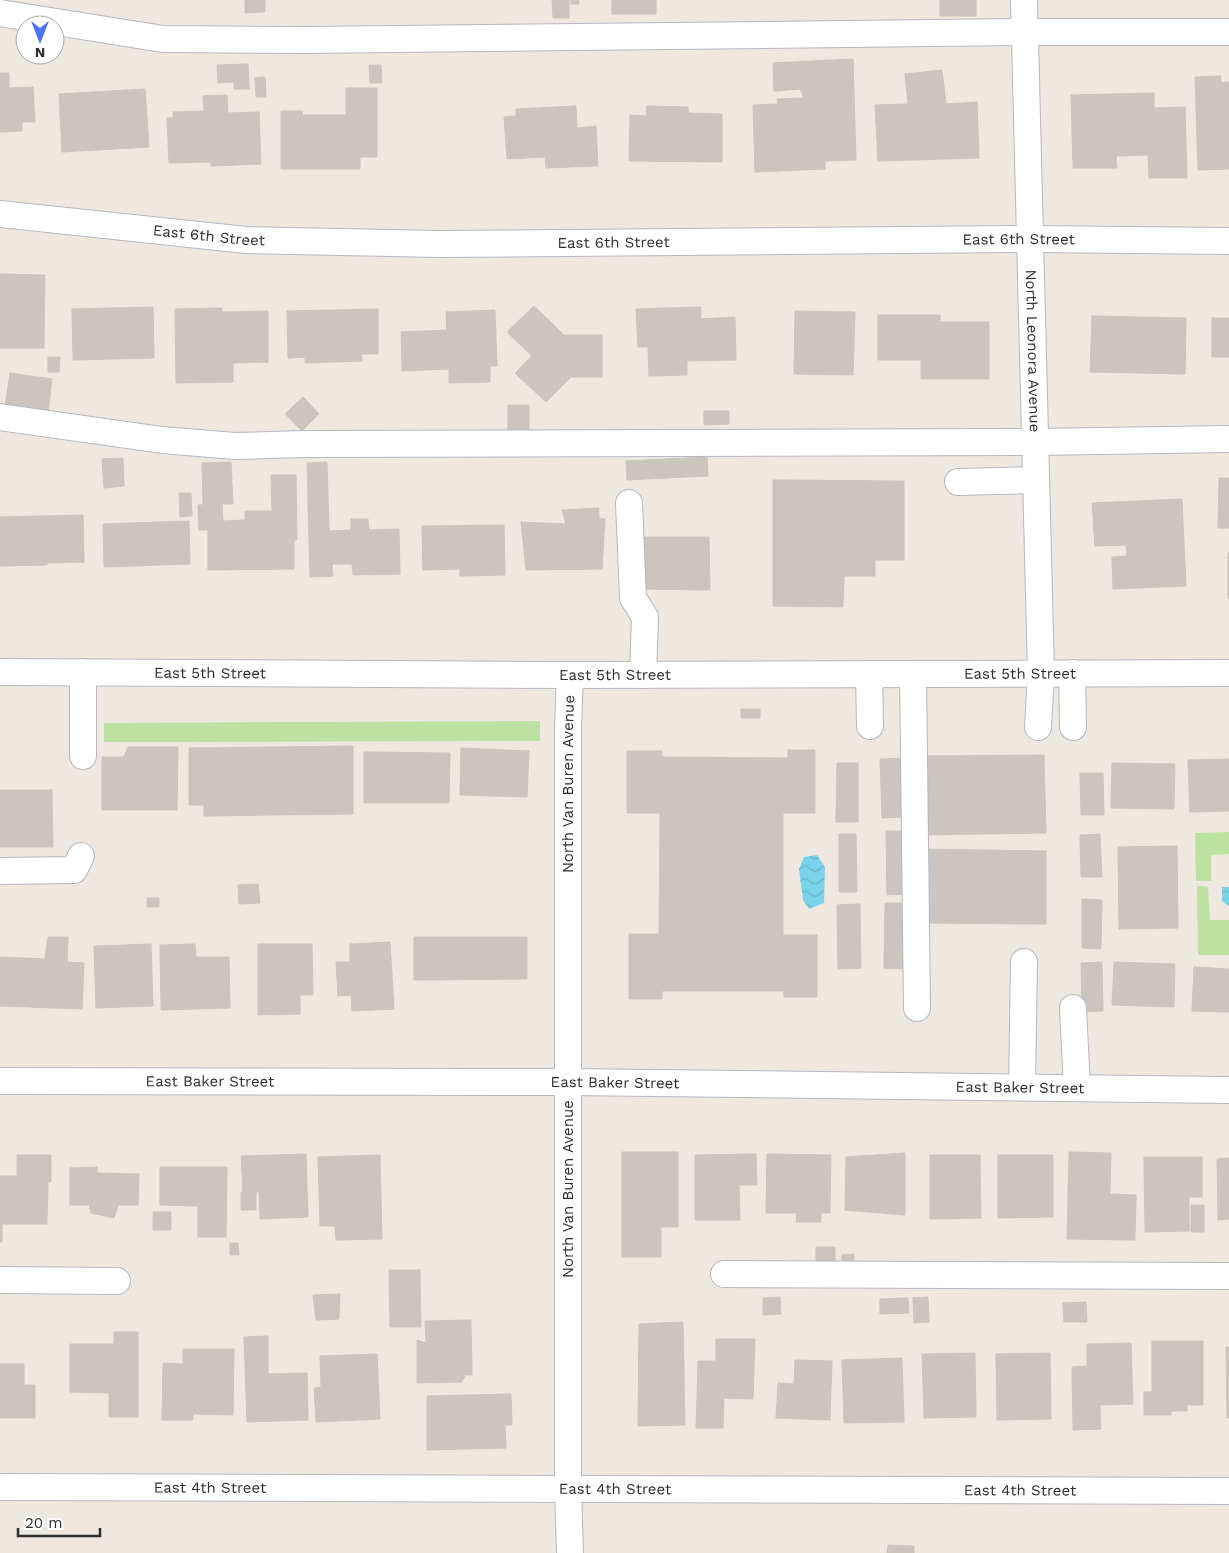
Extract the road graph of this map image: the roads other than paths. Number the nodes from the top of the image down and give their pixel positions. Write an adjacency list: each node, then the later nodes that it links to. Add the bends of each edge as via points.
1 (1024, 0): 3 (street, North Leonora Avenue)
2 (0, 13): 3 (street, via 163,38 306,40)
3 (1025, 32): 4 (street); 6 (street, North Leonora Avenue)
4 (1229, 32)
5 (0, 214): 6 (street, East 6th Street, via 246,240 440,244)
6 (1030, 239): 7 (street, East 6th Street); 10 (street, North Leonora Avenue)
7 (1229, 241)
8 (0, 417): 10 (street, via 162,440 235,446)
9 (1229, 439): 10 (street)
10 (1035, 442): 11 (street, North Leonora Avenue)
11 (1036, 480): 12 (street); 16 (street, North Leonora Avenue)
12 (958, 482)
13 (629, 503): 22 (street, via 633,598 645,617)
14 (0, 672): 15 (street, East 5th Street)
15 (84, 672): 21 (street, East 5th Street); 26 (street)
16 (1041, 673): 17 (street, East 5th Street); 20 (street, East 5th Street); 24 (street, North Leonora Avenue)
17 (1072, 673): 18 (street, East 5th Street); 25 (street)
18 (1229, 673)
19 (869, 674): 20 (street, East 5th Street); 22 (street, East 5th Street); 23 (street)
20 (913, 674): 30 (street)
21 (570, 675): 22 (street, East 5th Street); 33 (street, North Van Buren Avenue)
22 (642, 675)
23 (870, 726)
24 (1038, 727)
25 (1073, 727)
26 (84, 756)
27 (81, 856): 28 (street, via 74,870)
28 (0, 872)
29 (1024, 962): 34 (street)
30 (917, 1008)
31 (1073, 1008): 35 (street)
32 (0, 1081): 33 (street, East Baker Street)
33 (568, 1082): 34 (street, East Baker Street); 42 (street, North Van Buren Avenue)
34 (1022, 1087): 35 (street, East Baker Street)
35 (1077, 1088): 36 (street, East Baker Street)
36 (1229, 1090)
37 (724, 1274): 38 (street)
38 (1229, 1276)
39 (0, 1280): 40 (street)
40 (117, 1281)
41 (0, 1487): 42 (street, East 4th Street)
42 (568, 1489): 43 (street, East 4th Street); 44 (street, North Van Buren Avenue)
43 (1229, 1491)
44 (570, 1553)

